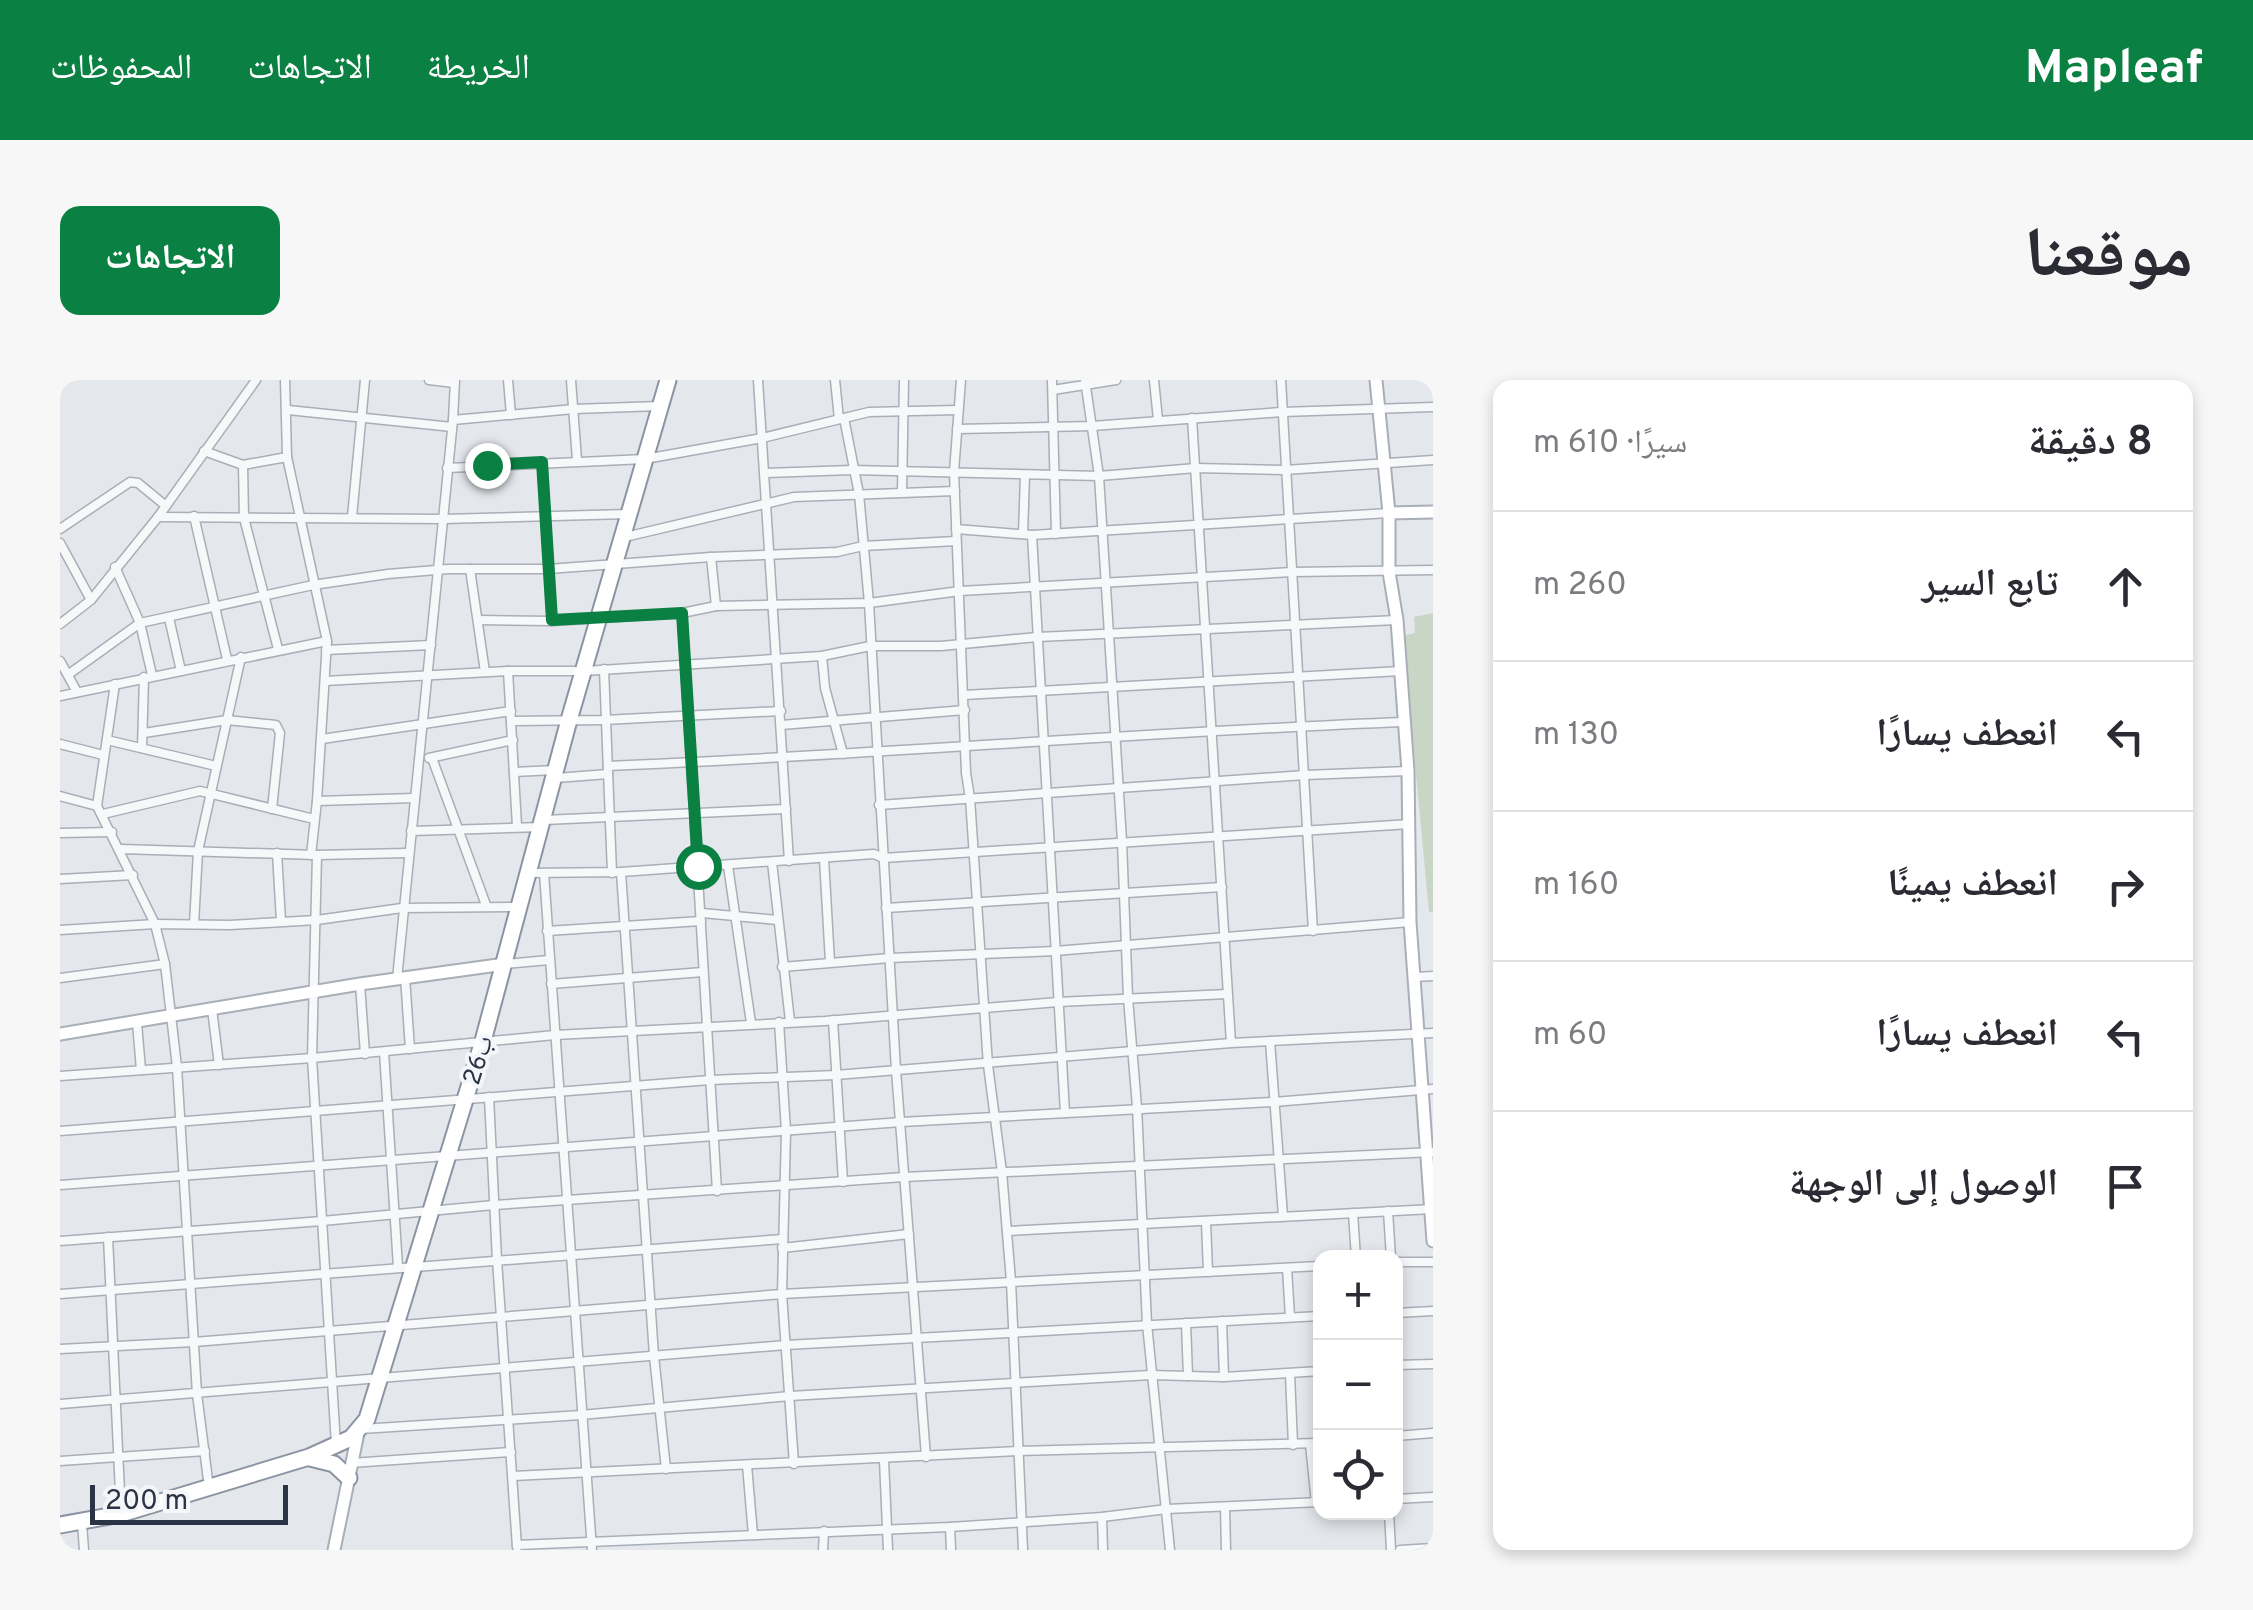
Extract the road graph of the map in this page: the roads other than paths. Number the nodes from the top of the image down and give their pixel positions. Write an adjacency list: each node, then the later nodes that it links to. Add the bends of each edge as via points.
1 (256, 380): 37 (street)
2 (285, 380): 22 (street)
3 (364, 380): 28 (street)
4 (429, 380): 16 (street)
5 (508, 380): 27 (street)
6 (571, 380): 21 (street)
7 (668, 380): 19 (highway, 26ب)
8 (758, 380): 36 (street)
9 (835, 380): 29 (street)
10 (904, 380): 23 (street)
11 (961, 380): 24 (street)
12 (1116, 380): 17 (street)
13 (1154, 380): 31 (street)
14 (1281, 380): 26 (street)
15 (1376, 380): 25 (street)
16 (454, 382): 32 (street)
17 (1085, 383): 18 (street); 33 (street)
18 (1052, 385): 34 (street)
19 (660, 406): 21 (street); 39 (highway, 26ب)
20 (1433, 407): 25 (street)
21 (574, 409): 27 (street); 40 (street)
22 (288, 410): 28 (street); 38 (street)
23 (904, 410): 24 (street); 29 (street); 49 (street)
24 (958, 410): 35 (street)
25 (1377, 410): 26 (street); 43 (street)
26 (1282, 412): 30 (street); 48 (street)
27 (510, 414): 32 (street)
28 (360, 416): 32 (street); 68 (street)
29 (841, 418): 36 (street); 47 (street)
30 (1192, 418): 31 (street); 46 (street)
31 (1158, 420): 33 (street)
32 (453, 424): 45 (street)
33 (1092, 426): 34 (street); 54 (street)
34 (1054, 427): 35 (street); 53 (street)
35 (956, 430): 50 (street)
36 (762, 438): 39 (street); 51 (street)
37 (204, 451): 44 (street); 59 (street)
38 (287, 456): 44 (street); 65 (street)
39 (645, 459): 40 (street); 62 (highway, 26ب)
40 (577, 460): 42 (street)
41 (1433, 460): 43 (street)
42 (542, 462): 45 (street); 66 (street)
43 (1383, 464): 48 (street); 61 (street)
44 (243, 465): 67 (street)
45 (448, 468): 70 (street)
46 (1196, 468): 48 (street); 54 (street); 71 (street)
47 (852, 470): 49 (street); 51 (street); 57 (street)
48 (1284, 470): 69 (street)
49 (902, 471): 50 (street); 56 (street)
50 (954, 472): 52 (street); 55 (street)
51 (766, 473): 58 (street)
52 (1025, 475): 53 (street); 75 (street)
53 (1056, 475): 54 (street); 76 (street)
54 (1099, 476): 74 (street)
55 (955, 491): 56 (street); 73 (street)
56 (902, 492): 57 (street)
57 (858, 494): 58 (street); 80 (street)
58 (768, 505): 77 (street); 81 (street)
59 (166, 506): 64 (street); 72 (street, via 130,482)
60 (1433, 512): 61 (street)
61 (1389, 513): 69 (street); 90 (street)
62 (628, 514): 66 (street); 77 (highway, 26ب)
63 (194, 516): 64 (street); 67 (street); 99 (street)
64 (158, 517): 84 (street)
65 (301, 517): 67 (street); 68 (street); 93 (street)
66 (546, 517): 70 (street); 86 (street)
67 (244, 518): 96 (street)
68 (352, 518): 70 (street)
69 (1288, 518): 71 (street); 89 (street)
70 (443, 519): 87 (street)
71 (1200, 526): 74 (street); 91 (street)
72 (60, 529)
73 (956, 529): 75 (street); 78 (street)
74 (1100, 531): 76 (street); 92 (street)
75 (1028, 534): 76 (street); 94 (street)
76 (1056, 534)
77 (621, 538): 83 (highway, 26ب)
78 (956, 541): 80 (street); 95 (street)
79 (60, 542): 97 (street)
80 (863, 546): 81 (street); 98 (street)
81 (770, 554): 82 (street); 101 (street)
82 (710, 557): 83 (street); 100 (street)
83 (614, 564): 86 (street); 103 (highway, 26ب)
84 (116, 567): 97 (street); 108 (street)
85 (470, 568): 86 (street); 87 (street); 105 (street)
86 (548, 568): 106 (street)
87 (438, 570): 93 (street); 114 (street)
88 (1433, 570): 90 (street)
89 (1292, 572): 90 (street); 91 (street); 110 (street)
90 (1389, 572): 107 (street)
91 (1202, 578): 92 (street); 111 (street)
92 (1104, 584): 94 (street); 112 (street)
93 (313, 586): 96 (street); 116 (street)
94 (1034, 587): 95 (street); 113 (street)
95 (960, 590): 98 (street); 115 (street)
96 (264, 598): 99 (street); 118 (street)
97 (92, 600): 109 (street)
98 (869, 602): 101 (street); 117 (street)
99 (216, 606): 104 (street); 122 (street)
100 (716, 606): 101 (street); 102 (street)
101 (774, 607): 121 (street)
102 (682, 613): 103 (street); 124 (street)
103 (599, 617): 106 (street); 129 (highway, 26ب)
104 (169, 618): 108 (street); 128 (street)
105 (478, 620): 106 (street); 130 (street)
106 (552, 620)
107 (1398, 620): 110 (street); 127 (street)
108 (140, 623): 131 (street); 134 (street)
109 (60, 624)
110 (1296, 625): 111 (street); 133 (street)
111 (1206, 629): 112 (street); 135 (street)
112 (1108, 634): 113 (street); 138 (street)
113 (1038, 638): 115 (street); 139 (street)
114 (431, 644): 116 (street); 132 (street)
115 (960, 644): 117 (street); 141 (street)
116 (326, 646): 118 (street); 136 (street)
117 (870, 646): 119 (street); 146 (street)
118 (278, 650): 120 (street)
119 (822, 656): 121 (street); 152 (street)
120 (241, 657): 122 (street); 148 (street)
121 (778, 658): 124 (street); 145 (street)
122 (227, 660): 128 (street)
123 (60, 661): 131 (street)
124 (686, 664): 126 (street); 147 (street)
125 (508, 670): 129 (street); 130 (street); 143 (street)
126 (604, 670): 129 (street); 150 (street)
127 (1401, 670): 133 (street); 153 (street)
128 (180, 671): 134 (street)
129 (584, 671): 149 (highway, 26ب)
130 (485, 672): 132 (street)
131 (68, 674): 140 (street)
132 (428, 675): 136 (street); 154 (street)
133 (1298, 675): 135 (street); 156 (street)
134 (148, 676): 137 (street); 158 (street)
135 (1208, 680): 138 (street); 157 (street)
136 (325, 682): 160 (street)
137 (115, 684): 140 (street); 161 (street)
138 (1111, 686): 139 (street); 159 (street)
139 (1041, 691): 141 (street); 163 (street)
140 (77, 692): 142 (street)
141 (964, 695): 144 (street)
142 (60, 696)
143 (511, 710): 151 (street); 154 (street)
144 (965, 710): 146 (street); 165 (street)
145 (781, 711): 147 (street); 155 (street)
146 (876, 715): 152 (street); 167 (street)
147 (688, 716): 150 (street); 173 (street)
148 (227, 720): 158 (street); 174 (street); 189 (street, via 279,729)
149 (569, 720): 150 (street); 151 (street); 178 (highway, 26ب)
150 (604, 720): 175 (street)
151 (512, 722): 162 (street)
152 (834, 722): 155 (street); 168 (street)
153 (1404, 722): 156 (street); 176 (street)
154 (422, 725): 160 (street); 172 (street)
155 (781, 725): 170 (street)
156 (1301, 726): 157 (street); 179 (street)
157 (1211, 730): 159 (street); 180 (street)
158 (144, 733): 166 (street)
159 (1114, 737): 163 (street); 181 (street)
160 (322, 739): 187 (street)
161 (107, 740): 166 (street); 169 (street)
162 (513, 740): 171 (street); 177 (street)
163 (1044, 742): 165 (street); 183 (street)
164 (60, 744): 169 (street)
165 (967, 746): 167 (street); 186 (street)
166 (142, 748): 174 (street)
167 (877, 752): 168 (street); 188 (street)
168 (844, 754): 170 (street)
169 (103, 755): 191 (street)
170 (782, 757): 173 (street); 190 (street)
171 (432, 758): 172 (street); 198 (street)
172 (420, 759): 185 (street)
173 (692, 762): 175 (street); 192 (street)
174 (216, 766): 182 (street)
175 (608, 770): 178 (street); 193 (street)
176 (1408, 771): 179 (street); 196 (street)
177 (514, 772): 178 (street); 197 (street)
178 (557, 774): 195 (highway, 26ب)
179 (1304, 775): 180 (street); 200 (street)
180 (1214, 782): 181 (street); 203 (street)
181 (1118, 789): 183 (street); 204 (street)
182 (210, 792): 189 (street); 191 (street); 207 (street)
183 (1048, 794): 186 (street); 205 (street)
184 (60, 796): 191 (street)
185 (414, 798): 187 (street); 199 (street)
186 (970, 798): 188 (street); 210 (street)
187 (318, 801): 194 (street)
188 (879, 805): 213 (street)
189 (272, 808): 194 (street)
190 (786, 809): 192 (street); 214 (street)
191 (100, 810): 201 (street)
192 (695, 814): 193 (street); 216 (street)
193 (610, 818): 195 (street); 218 (street)
194 (314, 819): 211 (street)
195 (543, 824): 197 (street); 219 (highway, 26ب)
196 (1410, 824): 200 (street); 235 (street)
197 (517, 826): 198 (street)
198 (458, 828): 199 (street); 226 (street)
199 (411, 830): 209 (street)
200 (1308, 831): 203 (street); 241 (street)
201 (112, 832): 202 (street); 206 (street)
202 (60, 834)
203 (1217, 836): 204 (street); 222 (street)
204 (1122, 841): 205 (street); 223 (street)
205 (1050, 846): 210 (street); 224 (street)
206 (121, 849): 207 (street); 220 (street)
207 (198, 851): 208 (street); 237 (street)
208 (277, 853): 211 (street); 234 (street)
209 (408, 853): 211 (street); 228 (street)
210 (974, 854): 213 (street); 225 (street)
211 (314, 855): 232 (street)
212 (824, 858): 213 (street); 214 (street); 248 (street)
213 (883, 858): 229 (street)
214 (789, 861): 215 (street)
215 (772, 862): 217 (street); 233 (street)
216 (698, 866): 217 (street); 218 (street); 231 (street)
217 (728, 866): 230 (street)
218 (617, 872): 219 (street); 238 (street)
219 (537, 873): 227 (highway, 26ب); 240 (street)
220 (133, 875): 221 (street); 236 (street)
221 (60, 879)
222 (1222, 886): 223 (street); 242 (street)
223 (1125, 893): 224 (street); 243 (street)
224 (1053, 899): 225 (street); 244 (street)
225 (977, 904): 229 (street); 245 (street)
226 (486, 905): 227 (street); 228 (street)
227 (520, 907): 250 (highway, 26ب)
228 (402, 908): 232 (street); 256 (street)
229 (886, 908): 246 (street)
230 (735, 916): 231 (street); 233 (street); 272 (street)
231 (702, 917): 238 (street); 252 (street)
232 (317, 920): 234 (street); 260 (street)
233 (777, 920): 251 (street)
234 (280, 922): 237 (street)
235 (1410, 922): 241 (street); 254 (street)
236 (156, 924): 237 (street); 239 (street); 249 (street)
237 (194, 924)
238 (624, 928): 240 (street); 257 (street)
239 (60, 930)
240 (547, 931): 247 (street)
241 (1312, 931): 242 (street)
242 (1223, 939): 243 (street); 261 (street)
243 (1127, 945): 244 (street); 262 (street)
244 (1055, 951): 245 (street); 263 (street)
245 (981, 955): 246 (street); 264 (street)
246 (890, 958): 248 (street); 266 (street)
247 (549, 960): 250 (street); 259 (street)
248 (830, 962): 251 (street)
249 (165, 964): 255 (street); 267 (street)
250 (505, 964): 256 (street); 280 (highway, 26ب)
251 (782, 967): 269 (street)
252 (703, 972): 257 (street); 273 (street)
253 (1433, 976): 254 (street)
254 (1415, 977): 275 (street)
255 (60, 978)
256 (401, 978): 258 (street); 282 (street)
257 (629, 979): 259 (street); 274 (street)
258 (360, 984): 260 (street); 285 (street)
259 (551, 984): 278 (street)
260 (313, 991): 265 (street); 286 (street)
261 (1227, 994): 262 (street); 281 (street)
262 (1128, 998): 263 (street); 284 (street)
263 (1058, 1002): 264 (street); 287 (street)
264 (984, 1006): 266 (street); 289 (street)
265 (212, 1009): 267 (street); 288 (street)
266 (894, 1015): 268 (street); 292 (street)
267 (173, 1017): 271 (street); 290 (street)
268 (833, 1020): 269 (street); 293 (street)
269 (790, 1021): 270 (street)
270 (779, 1022): 272 (street); 295 (street)
271 (137, 1023): 277 (street); 291 (street)
272 (751, 1023): 273 (street)
273 (708, 1025): 274 (street); 296 (street)
274 (632, 1031): 278 (street); 297 (street)
275 (1418, 1033): 276 (street); 279 (street); 298 (street)
276 (1433, 1033)
277 (60, 1034)
278 (555, 1036): 280 (street); 299 (street)
279 (1270, 1041): 281 (street); 302 (street)
280 (484, 1042): 282 (street); 301 (highway, 26ب)
281 (1231, 1044): 284 (street)
282 (410, 1049): 283 (street)
283 (384, 1052): 285 (street); 303 (street)
284 (1133, 1053): 287 (street); 304 (street)
285 (365, 1054): 286 (street)
286 (312, 1058): 288 (street); 305 (street)
287 (1062, 1058): 289 (street); 306 (street)
288 (219, 1065): 290 (street)
289 (988, 1065): 292 (street); 307 (street)
290 (177, 1068): 291 (street); 309 (street)
291 (141, 1070): 294 (street)
292 (896, 1070): 293 (street); 308 (street)
293 (836, 1074): 295 (street); 310 (street)
294 (60, 1076)
295 (784, 1076): 296 (street); 312 (street)
296 (710, 1080): 297 (street); 313 (street)
297 (636, 1086): 299 (street); 314 (street)
298 (1428, 1089): 302 (street); 317 (street)
299 (560, 1092): 300 (street); 315 (street)
300 (489, 1097): 301 (street); 316 (street)
301 (464, 1100): 303 (street); 318 (highway, 26ب)
302 (1274, 1102): 304 (street); 319 (street)
303 (388, 1105): 305 (street); 320 (street)
304 (1137, 1107): 306 (street); 321 (street)
305 (316, 1112): 309 (street); 322 (street)
306 (1066, 1112): 307 (street)
307 (995, 1117): 308 (street); 323 (street)
308 (901, 1122): 310 (street); 325 (street)
309 (181, 1124): 311 (street); 324 (street)
310 (838, 1127): 312 (street); 326 (street)
311 (60, 1130)
312 (786, 1130): 313 (street); 328 (street)
313 (713, 1136): 314 (street); 329 (street)
314 (640, 1142): 315 (street); 330 (street)
315 (564, 1147): 316 (street); 331 (street)
316 (491, 1152): 318 (street); 332 (street)
317 (1430, 1152): 319 (street); 333 (street)
318 (449, 1156): 320 (street); 334 (highway, 26ب)
319 (1280, 1159): 321 (street); 338 (street)
320 (391, 1162): 322 (street); 337 (street)
321 (1140, 1166): 323 (street); 341 (street)
322 (318, 1167): 324 (street); 339 (street)
323 (1002, 1172): 325 (street); 342 (street)
324 (185, 1176): 327 (street); 343 (street)
325 (904, 1177): 326 (street); 344 (street)
326 (843, 1182): 328 (street)
327 (60, 1185)
328 (785, 1186): 329 (street); 348 (street)
329 (717, 1191): 330 (street)
330 (644, 1195): 331 (street); 349 (street)
331 (567, 1201): 332 (street); 352 (street)
332 (494, 1204): 334 (street); 353 (street)
333 (1432, 1209): 335 (street); 347 (street)
334 (432, 1210): 337 (street); 356 (highway, 26ب)
335 (1388, 1211): 336 (street); 351 (street)
336 (1353, 1213): 338 (street); 350 (street)
337 (394, 1215): 339 (street); 358 (street)
338 (1283, 1216): 340 (street)
339 (322, 1222): 343 (street); 362 (street)
340 (1206, 1222): 341 (street); 360 (street)
341 (1140, 1226): 342 (street); 361 (street)
342 (1007, 1231): 363 (street)
343 (188, 1232): 345 (street); 364 (street)
344 (909, 1234): 348 (street); 365 (street)
345 (108, 1238): 346 (street); 366 (street)
346 (60, 1240)
347 (1433, 1241)
348 (782, 1243): 349 (street); 368 (street)
349 (648, 1248): 352 (street); 369 (street)
350 (1355, 1250)
351 (1392, 1250)
352 (570, 1254): 353 (street); 370 (street)
353 (497, 1260): 356 (street); 373 (street)
354 (1403, 1260): 355 (street)
355 (1433, 1262)
356 (416, 1266): 358 (street); 378 (highway, 26ب)
357 (1313, 1266): 359 (street)
358 (398, 1267): 362 (street)
359 (1287, 1268): 360 (street); 375 (street)
360 (1208, 1272): 361 (street)
361 (1144, 1273): 363 (street); 379 (street)
362 (324, 1274): 364 (street); 380 (street)
363 (1011, 1281): 365 (street); 381 (street)
364 (191, 1284): 366 (street); 383 (street)
365 (912, 1285): 368 (street); 382 (street)
366 (112, 1291): 367 (street); 385 (street)
367 (60, 1294)
368 (782, 1294): 369 (street); 384 (street)
369 (651, 1303): 370 (street); 387 (street)
370 (575, 1310): 373 (street); 388 (street)
371 (1433, 1312): 372 (street)
372 (1403, 1314)
373 (500, 1316): 378 (street); 391 (street)
374 (1313, 1316): 375 (street)
375 (1290, 1317): 376 (street)
376 (1222, 1321): 377 (street); 396 (street)
377 (1186, 1323): 379 (street); 395 (street)
378 (399, 1324): 380 (street); 397 (highway, 26ب)
379 (1147, 1324): 381 (street); 394 (street)
380 (329, 1330): 383 (street); 399 (street)
381 (1014, 1332): 382 (street); 398 (street)
382 (918, 1336): 384 (street); 400 (street)
383 (194, 1342): 385 (street); 401 (street)
384 (786, 1344): 387 (street); 402 (street)
385 (114, 1346): 386 (street); 403 (street)
386 (60, 1349)
387 (654, 1356): 388 (street); 405 (street)
388 (577, 1363): 391 (street); 406 (street)
389 (1433, 1364): 390 (street)
390 (1403, 1365)
391 (506, 1369): 397 (street); 407 (street)
392 (1313, 1371): 393 (street)
393 (1290, 1374): 396 (street); 413 (street)
394 (1151, 1375): 395 (street); 398 (street); 412 (street)
395 (1188, 1376): 396 (street)
396 (1224, 1376)
397 (382, 1378): 399 (street); 408 (highway, 26ب)
398 (1016, 1382): 400 (street); 416 (street)
399 (334, 1383): 401 (street); 414 (street)
400 (921, 1388): 402 (street); 418 (street)
401 (198, 1394): 403 (street); 415 (street)
402 (790, 1396): 405 (street); 423 (street)
403 (116, 1400): 404 (street); 419 (street)
404 (60, 1404)
405 (660, 1409): 406 (street); 425 (street)
406 (580, 1415): 407 (street); 427 (street)
407 (509, 1419): 408 (street); 417 (street)
408 (359, 1431): 414 (highway); 426 (street)
409 (1433, 1432): 410 (street)
410 (1403, 1435)
411 (1313, 1444): 413 (street)
412 (1160, 1445): 413 (street); 416 (street); 434 (street)
413 (1293, 1445)
414 (336, 1447): 420 (highway)
415 (205, 1451): 419 (street); 429 (street)
416 (1018, 1451): 418 (street); 439 (street)
417 (511, 1452): 426 (street); 428 (street)
418 (926, 1457): 421 (street)
419 (120, 1458): 422 (street); 435 (street)
420 (309, 1458): 426 (highway); 429 (highway)
421 (884, 1460): 423 (street); 441 (street)
422 (60, 1461)
423 (794, 1464): 424 (street)
424 (747, 1465): 425 (street); 444 (street)
425 (666, 1469): 427 (street)
426 (350, 1470): 452 (street)
427 (586, 1472): 428 (street); 447 (street)
428 (513, 1476): 448 (street)
429 (209, 1488): 435 (highway)
430 (1433, 1497): 431 (street)
431 (1403, 1499)
432 (1313, 1502): 433 (street)
433 (1225, 1507): 434 (street); 460 (street)
434 (1167, 1510): 436 (street); 459 (street)
435 (121, 1514): 438 (highway)
436 (1102, 1518): 439 (street); 458 (street)
437 (1388, 1520): 461 (street)
438 (82, 1522): 440 (highway); 451 (street)
439 (1021, 1522): 442 (street); 457 (street)
440 (60, 1525)
441 (888, 1527): 442 (street); 443 (street); 455 (street)
442 (950, 1527): 456 (street)
443 (824, 1531): 444 (street); 454 (street)
444 (753, 1535): 445 (street)
445 (690, 1539): 446 (street); 453 (street)
446 (649, 1545): 447 (street)
447 (592, 1546): 449 (street)
448 (517, 1548): 449 (street)
449 (535, 1548)
450 (1433, 1548): 462 (street)
451 (84, 1550)
452 (334, 1550)
453 (690, 1550)
454 (823, 1550)
455 (888, 1550)
456 (951, 1550)
457 (1023, 1550)
458 (1104, 1550)
459 (1170, 1550)
460 (1226, 1550)
461 (1390, 1550)
462 (1400, 1550)

